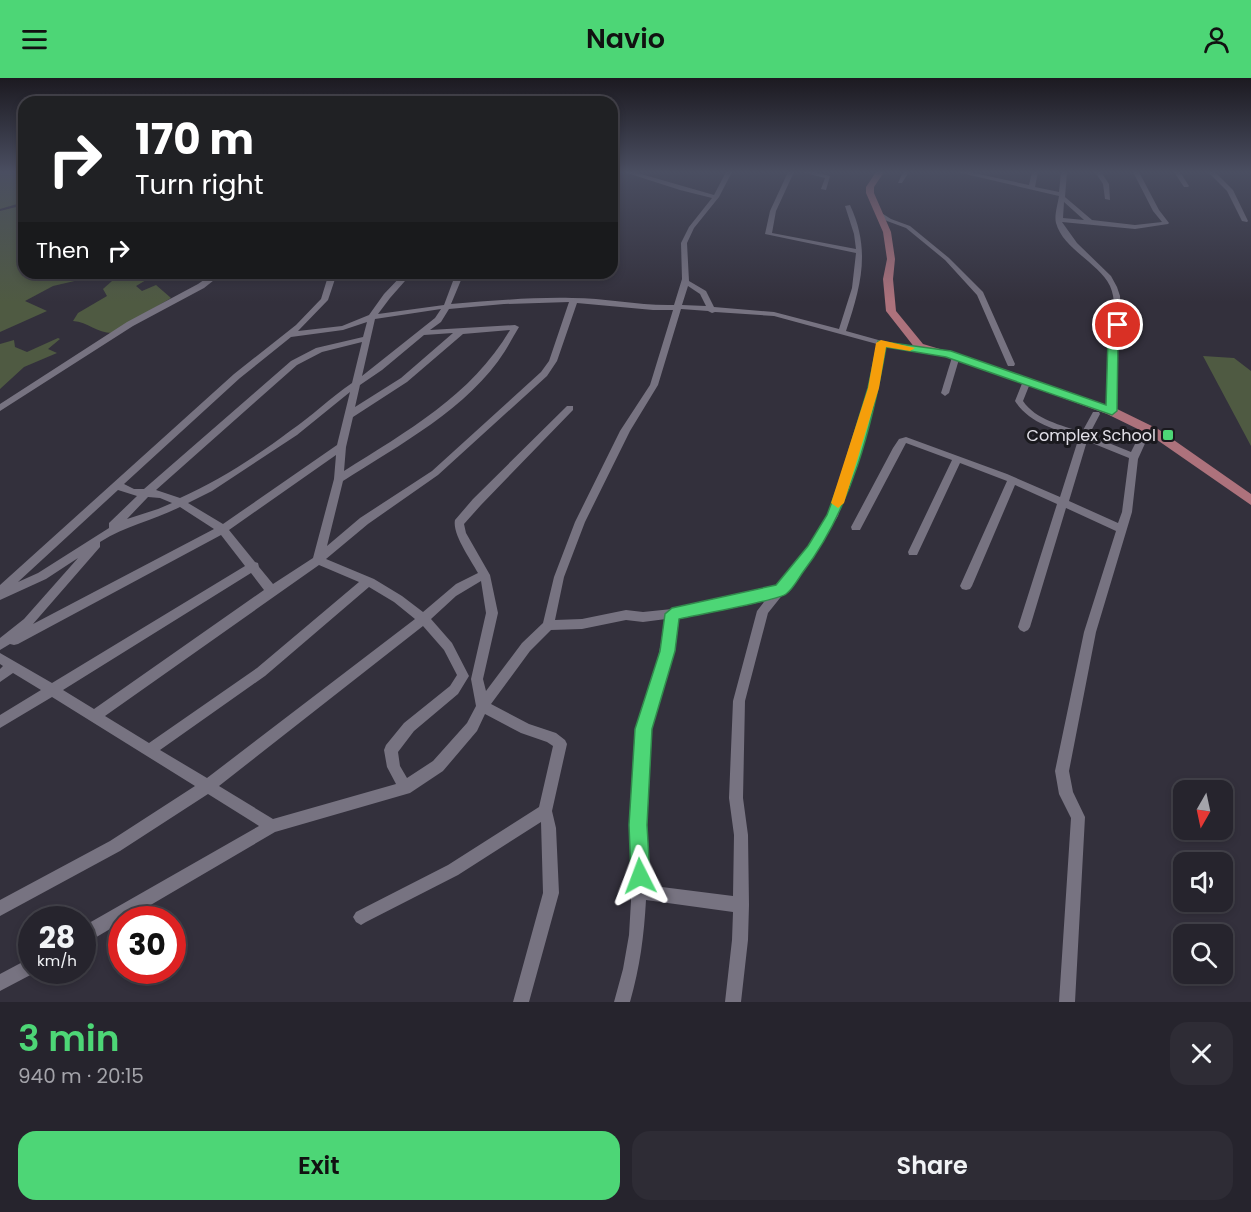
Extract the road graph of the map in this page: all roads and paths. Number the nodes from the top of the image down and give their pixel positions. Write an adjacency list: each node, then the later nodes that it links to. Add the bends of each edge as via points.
1 (701, 215): 18 (street, via 684,243)
2 (772, 215): 13 (street, via 768,234)
3 (851, 215): 13 (street)
4 (879, 215): 30 (main road, via 887,232 891,259 891,311 919,346)
5 (881, 215): 32 (street, via 908,227 947,259 980,294)
6 (1059, 215): 10 (street)
7 (1082, 215): 12 (street)
8 (1160, 215): 12 (street, via 1166,222 1135,227)
9 (1242, 215): 11 (street)
10 (1059, 220): 12 (street); 38 (street, via 1078,249 1110,279 1115,294 1118,325 1113,339)
11 (1245, 221)
12 (1090, 222)
13 (859, 252): 25 (street, via 857,285)
14 (210, 279): 36 (street, via 157,307)
15 (331, 279): 27 (street, via 324,300)
16 (403, 279): 23 (street)
17 (458, 279): 20 (street)
18 (685, 281): 21 (street); 22 (street, via 708,299)
19 (574, 300): 20 (street); 21 (street); 58 (street, via 553,361 544,374 435,473 364,521)
20 (446, 308): 23 (street); 26 (street)
21 (676, 310): 22 (street); 68 (street, via 654,385 625,431 580,522 559,577)
22 (712, 312): 25 (street, via 774,315)
23 (372, 317): 27 (street, via 343,328); 28 (street)
24 (458, 332): 26 (street); 40 (street, via 455,339 404,380); 46 (street, via 515,327 491,368 421,426)
25 (842, 332): 29 (street)
26 (424, 333): 34 (street)
27 (289, 334): 48 (street)
28 (366, 339): 34 (street); 49 (street, via 303,356)
29 (881, 343): 30 (street); 64 (street, via 873,388 833,516)
30 (930, 351): 31 (main road)
31 (956, 356): 33 (main road); 35 (street)
32 (1011, 364)
33 (1028, 381): 38 (main road); 42 (street, via 1019,401 1023,409)
34 (357, 383): 40 (street); 52 (street, via 247,466)
35 (945, 393)
36 (0, 408)
37 (570, 408): 60 (street, via 459,523)
38 (1112, 411): 41 (main road)
39 (1096, 414): 42 (street)
40 (349, 415): 43 (street)
41 (1147, 428): 44 (street); 50 (main road)
42 (1084, 436): 44 (street); 51 (street)
43 (341, 447): 46 (street); 54 (street)
44 (1134, 457): 55 (street)
45 (957, 459): 47 (street); 53 (street, via 902,441); 57 (street)
46 (339, 479): 58 (street)
47 (1012, 480): 51 (street); 62 (street)
48 (116, 486): 49 (street); 65 (street)
49 (146, 493): 52 (street, via 160,494); 56 (street)
50 (1251, 500)
51 (1063, 502): 55 (street); 69 (street)
52 (179, 503): 54 (street); 56 (street)
53 (856, 527)
54 (223, 529): 59 (street); 70 (street)
55 (1121, 529): 92 (street, via 1090,632 1062,771 1066,794 1078,817)
56 (105, 534): 65 (street, via 42,576); 70 (street, via 28,622)
57 (913, 552)
58 (318, 560): 61 (street); 63 (street)
59 (254, 566): 63 (street); 73 (street)
60 (485, 574): 67 (street, via 452,592); 74 (street, via 492,613 477,679)
61 (368, 581): 67 (street, via 399,598); 77 (street, via 261,672)
62 (966, 586)
63 (273, 590): 75 (street)
64 (781, 590): 66 (street); 83 (street, via 763,611 739,700 736,798 741,835)
65 (0, 593)
66 (672, 614): 68 (street, via 626,615 582,624); 82 (street, via 668,651 644,729)
67 (424, 619): 78 (street); 79 (street, via 458,662 463,676 454,690 409,727 391,750 393,767)
68 (548, 625): 74 (street, via 526,647)
69 (1024, 627)
70 (0, 646)
71 (6, 662): 72 (street); 73 (street)
72 (0, 677)
73 (51, 690): 75 (street); 76 (street)
74 (482, 706): 79 (street, via 472,728 438,766); 80 (street, via 560,744)
75 (94, 716): 77 (street)
76 (0, 722)
77 (149, 750): 78 (street)
78 (208, 786): 81 (street); 84 (street, via 115,846)
79 (405, 788): 81 (street)
80 (544, 811): 85 (street, via 453,870); 89 (street, via 549,828 551,892)
81 (272, 826): 86 (street)
82 (639, 892): 83 (street); 90 (street, via 630,981)
83 (741, 905): 91 (street)
84 (0, 908)
85 (361, 917)
86 (96, 928)
87 (18, 973): 88 (street)
88 (0, 983)
89 (521, 1002)
90 (622, 1002)
91 (733, 1002)
92 (1067, 1002)

